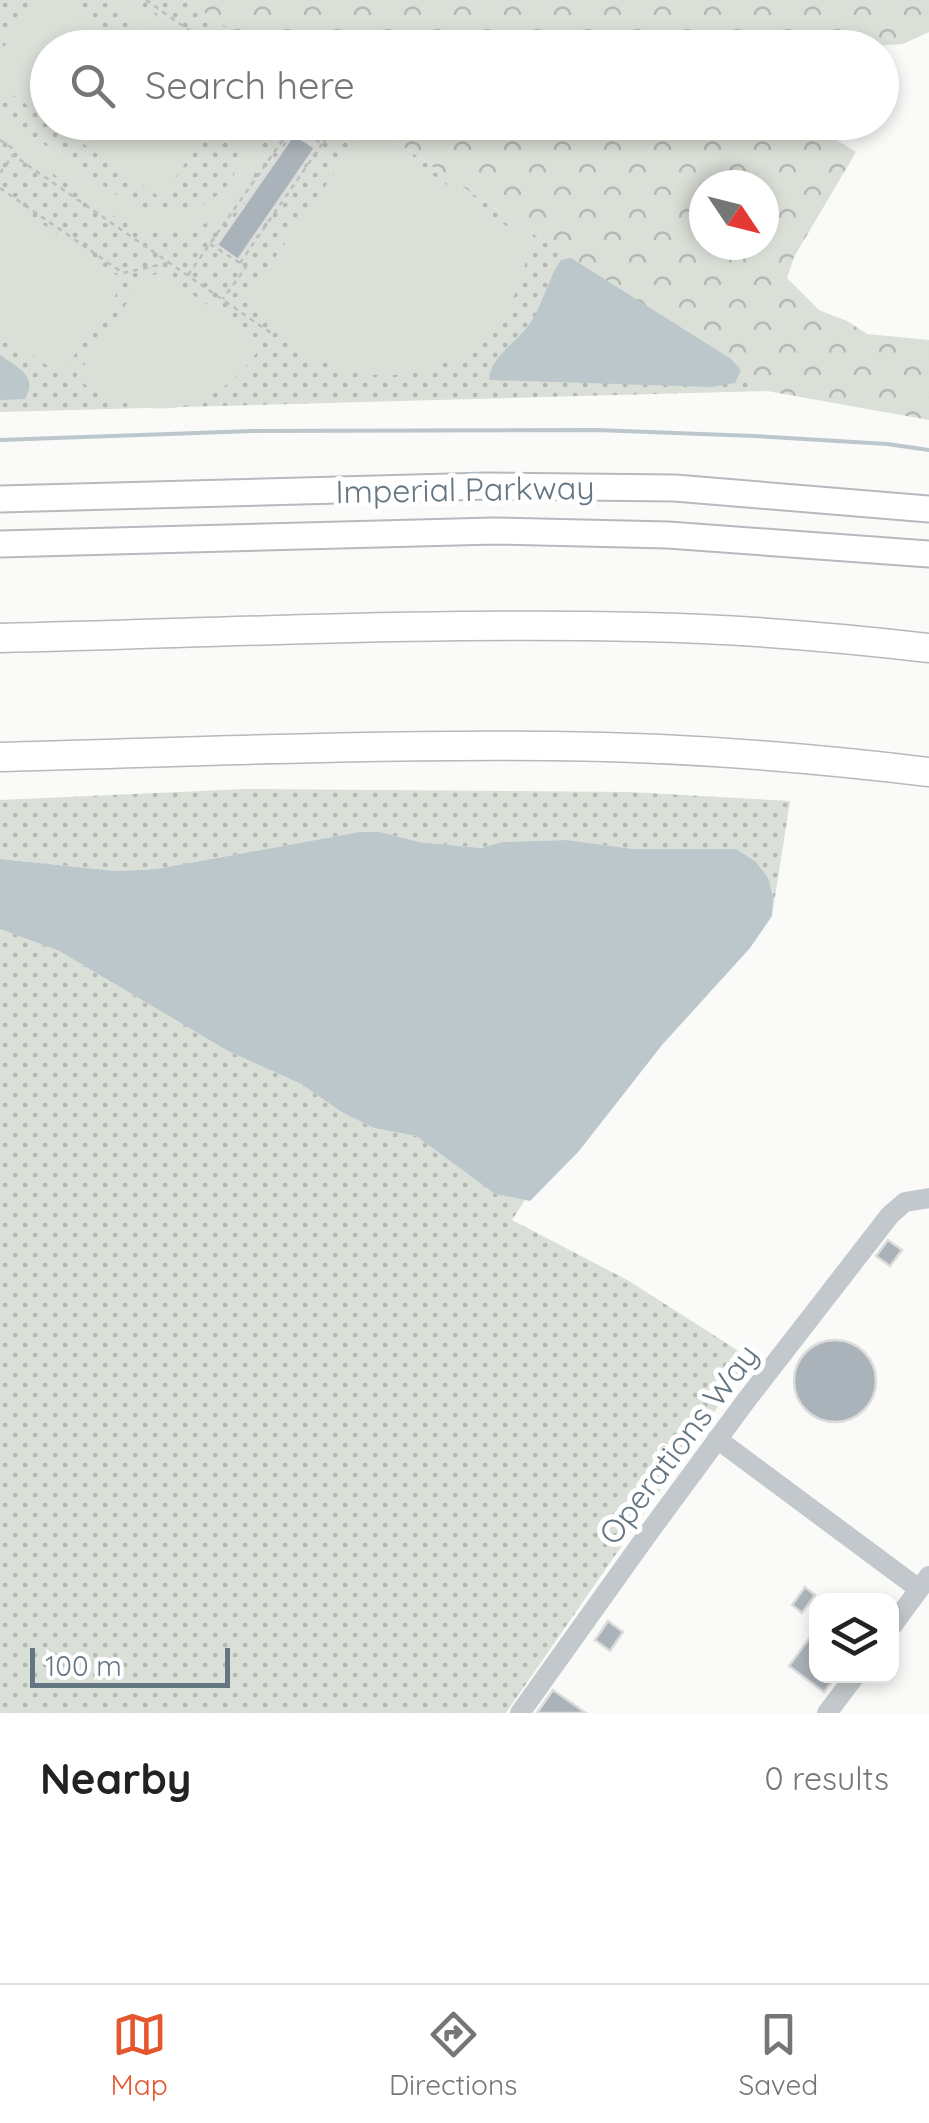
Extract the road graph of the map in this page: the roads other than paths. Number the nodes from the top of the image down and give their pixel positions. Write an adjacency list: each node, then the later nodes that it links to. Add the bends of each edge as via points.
1 (0, 499): 2 (main road, Imperial Parkway, via 488,486 675,488)
2 (929, 509)
3 (0, 544): 4 (main road, Imperial Parkway, via 494,531 668,535)
4 (929, 554)
5 (0, 638): 6 (highway, via 532,625 752,632)
6 (929, 648)
7 (0, 757): 8 (highway, via 555,746 774,756)
8 (929, 772)
9 (929, 1198): 10 (lane, Operations Way, via 905,1202 890,1215)
10 (717, 1439): 11 (lane); 14 (lane, Operations Way)
11 (924, 1582): 12 (lane)
12 (899, 1616)
13 (850, 1683): 15 (lane)
14 (520, 1713)
15 (827, 1713)

